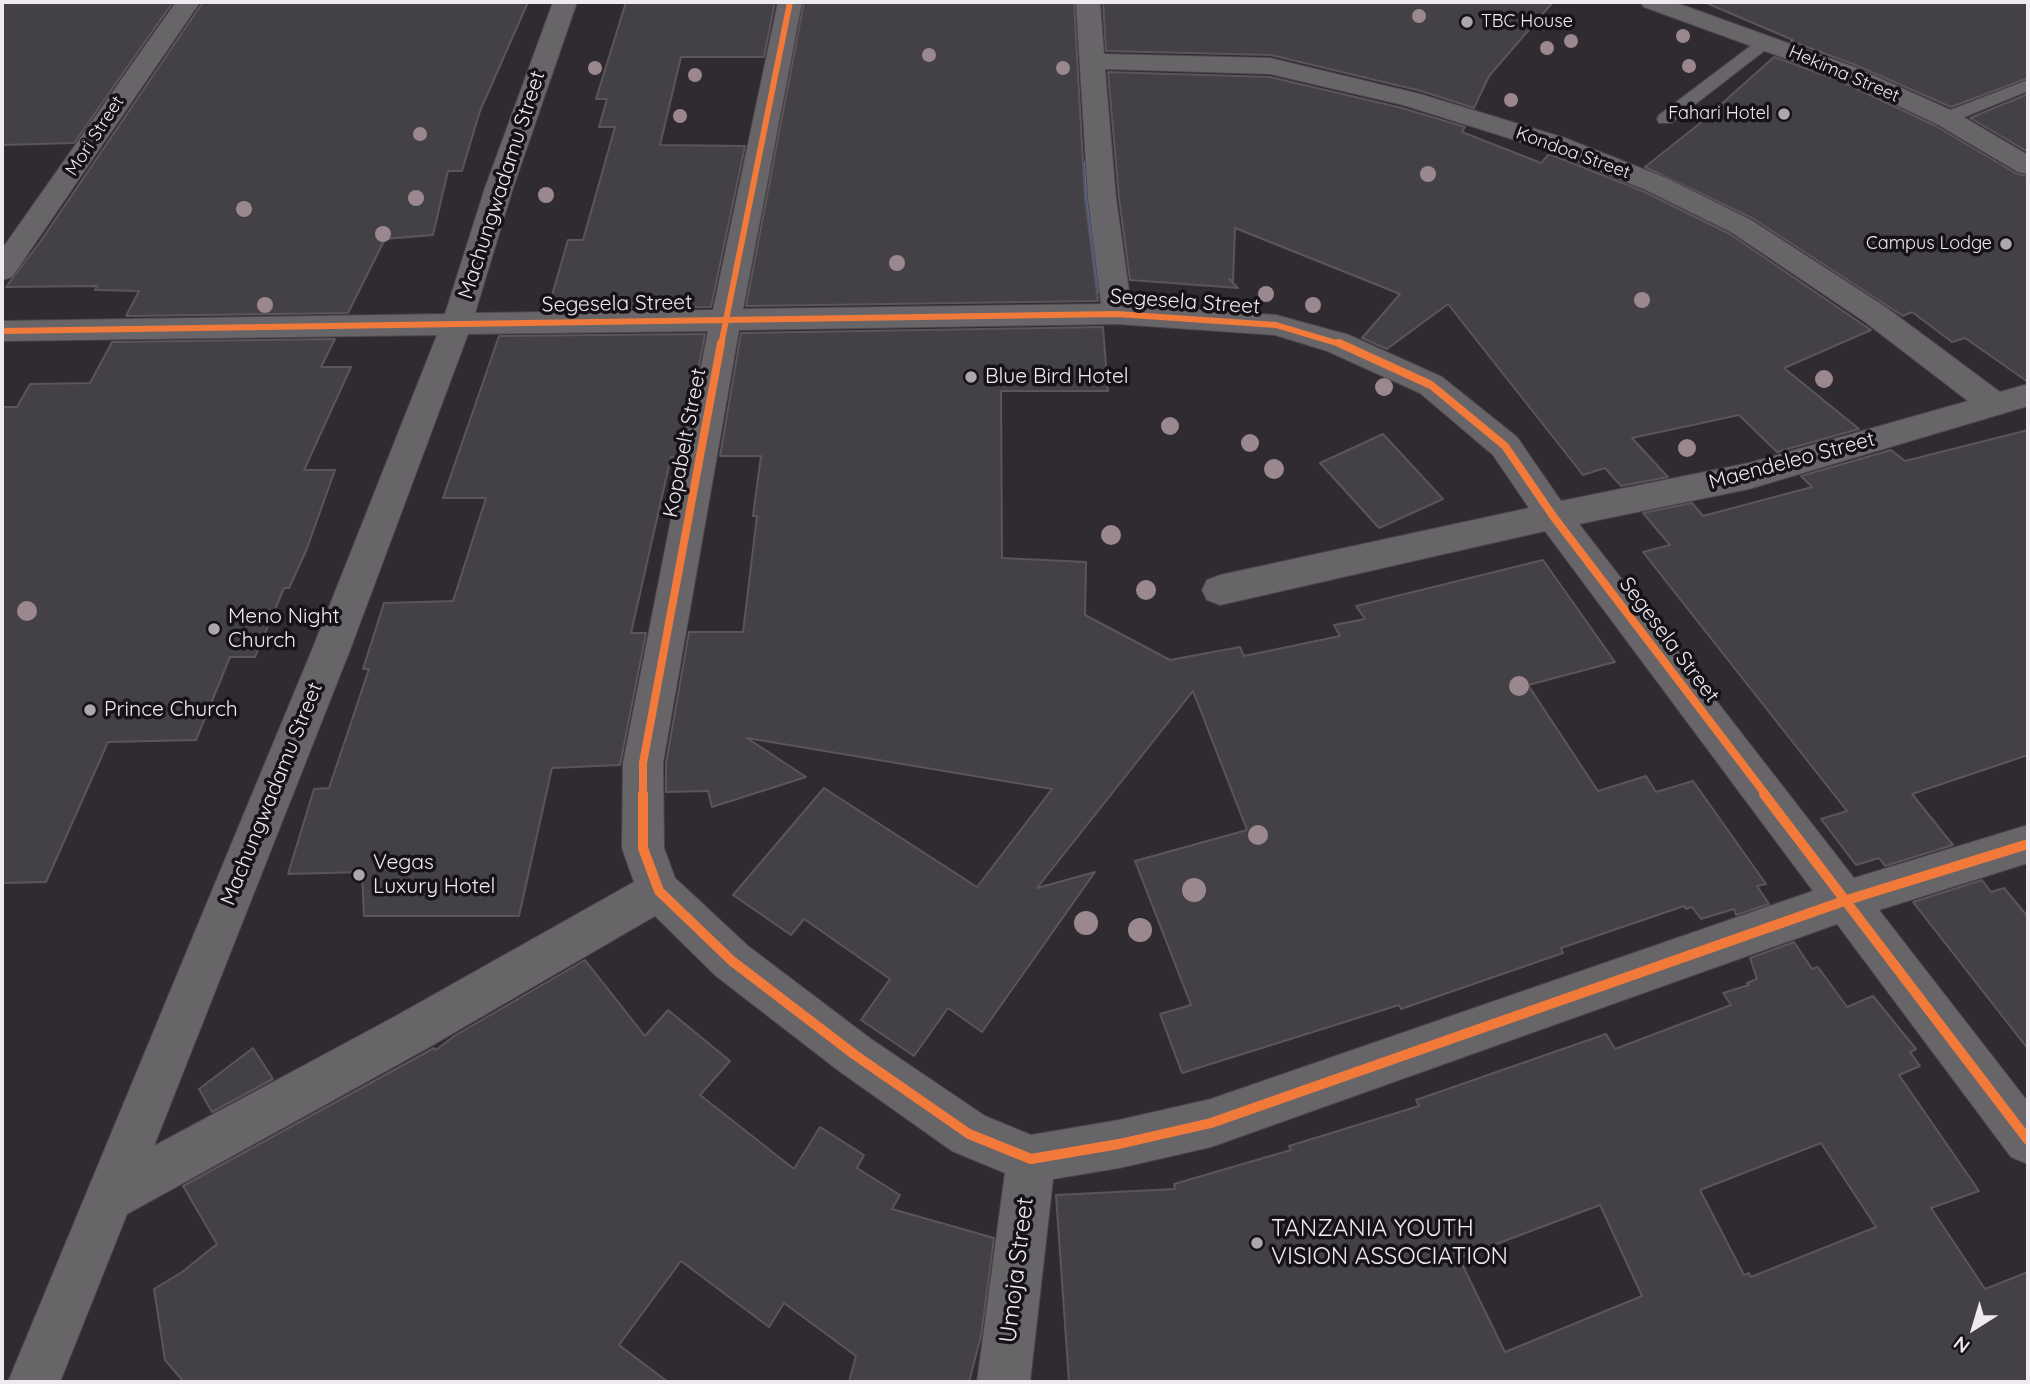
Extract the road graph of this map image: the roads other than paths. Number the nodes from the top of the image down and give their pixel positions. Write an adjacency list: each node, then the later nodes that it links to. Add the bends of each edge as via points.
1 (188, 2): 12 (street, Mori Street)
2 (565, 2): 15 (street, Machungwadamu Street)
3 (789, 2): 14 (street, Kopabelt Street)
4 (1088, 2): 7 (street)
5 (1651, 2): 6 (street, Hekima Street)
6 (1767, 41): 9 (street, Hekima Street); 10 (lane)
7 (1094, 61): 13 (street, via 1102,198); 18 (street, Kondoa Street, via 1269,66 1411,99 1556,144 1656,184 1741,226 1876,315)
8 (2028, 85): 9 (lane)
9 (1946, 118): 11 (street, Hekima Street)
10 (1665, 120)
11 (2028, 166)
12 (2, 270)
13 (1117, 314): 14 (street, Segesela Street); 19 (street, Segesela Street, via 1276,325 1338,343 1431,384 1505,446)
14 (726, 320): 15 (street, Segesela Street); 22 (street, Kopabelt Street, via 643,763 643,848)
15 (457, 324): 16 (street, Segesela Street); 26 (street, Machungwadamu Street, via 331,650)
16 (2, 331)
17 (2028, 395): 18 (street, Maendeleo Street)
18 (1994, 404): 19 (street, Maendeleo Street, via 1749,475)
19 (1552, 516): 20 (street, Maendeleo Street); 23 (street, Segesela Street)
20 (1220, 590)
21 (2028, 845): 23 (street)
22 (659, 891): 25 (street, via 732,961 855,1055 969,1134); 26 (street, via 257,1119)
23 (1847, 900): 24 (street, Segesela Street); 25 (street, via 1210,1123)
24 (2028, 1140)
25 (1031, 1158): 28 (street, Umoja Street)
26 (109, 1197): 27 (street, Machungwadamu Street)
27 (44, 1379)
28 (1003, 1382)

